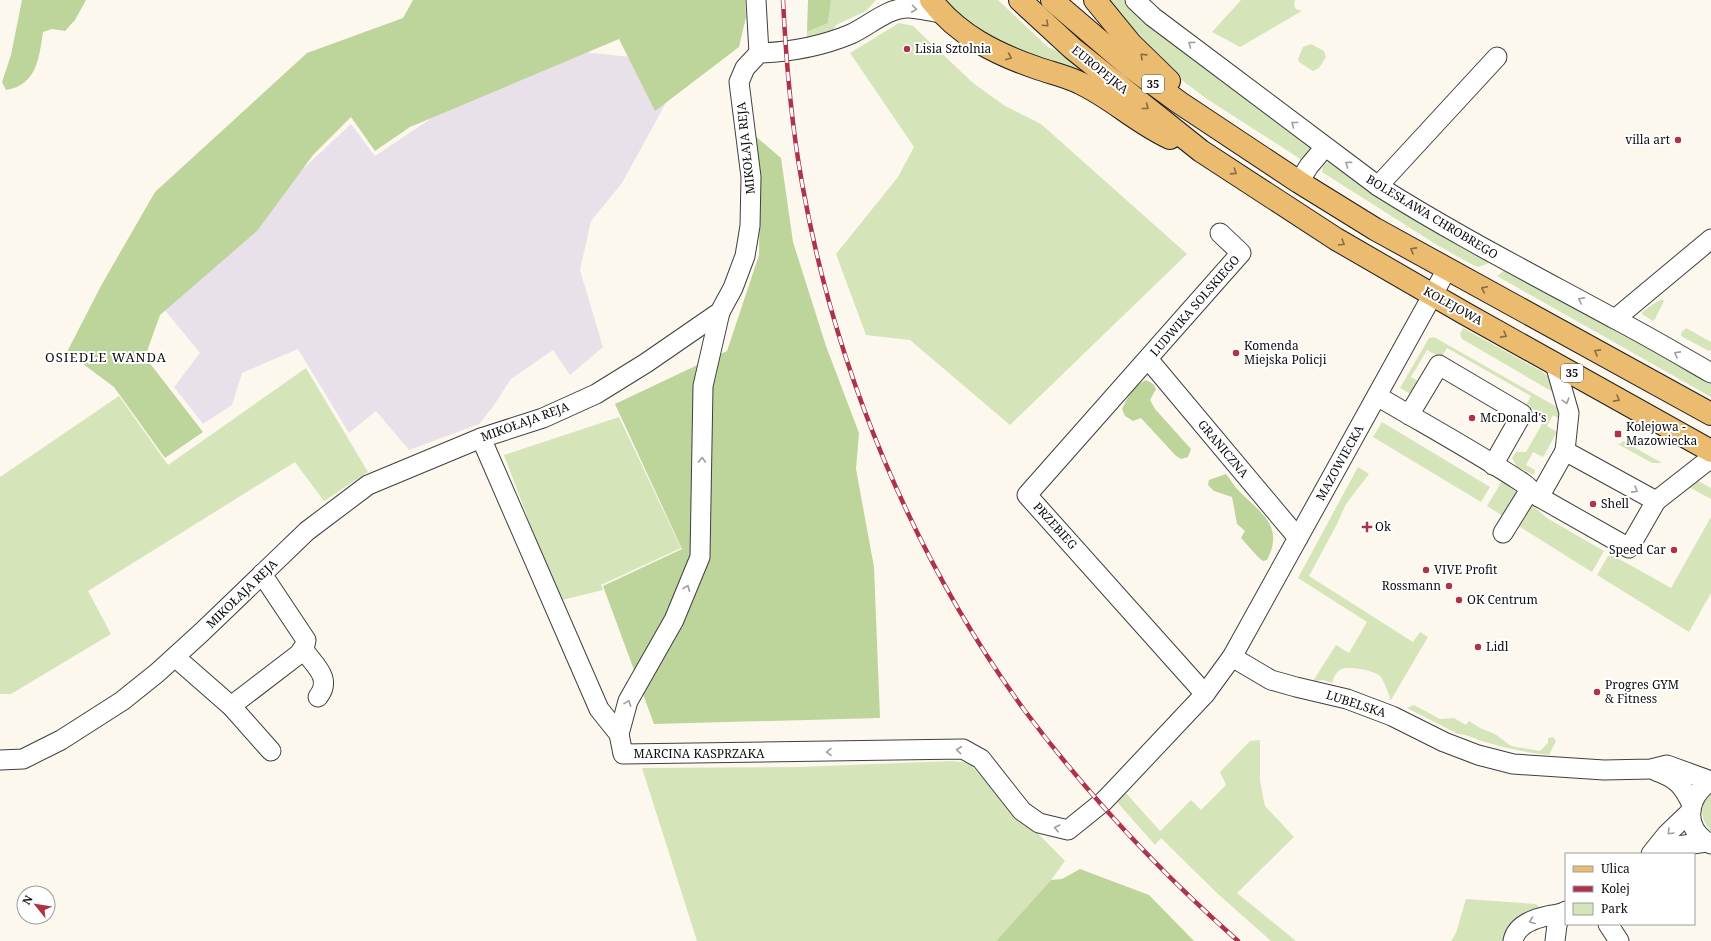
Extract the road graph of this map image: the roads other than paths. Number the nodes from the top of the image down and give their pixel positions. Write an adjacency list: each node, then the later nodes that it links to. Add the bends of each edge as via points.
1 (756, 0): 8 (street)
2 (1020, 0): 12 (main road, EUROPEJKA / 35, one-way to 12, via 1072,48)
3 (1052, 0): 10 (main road, EUROPEJKA / 35, via 1128,65)
4 (1095, 0): 10 (main road, one-way to 4, via 1131,44)
5 (1135, 0): 11 (street, BOLESŁAWA CHROBREGO, one-way to 5, via 1153,17)
6 (891, 6): 7 (street, one-way to 7); 8 (street, via 879,19 834,41 794,51)
7 (936, 7): 12 (main road, one-way to 12, via 964,33 989,49 1079,82 1107,98 1142,124)
8 (759, 53): 19 (street, MIKOŁAJA REJA, via 745,68 738,82 751,177 750,226 745,256 733,288)
9 (1497, 57): 14 (street)
10 (1223, 131): 13 (main road, 35)
11 (1325, 148): 13 (street); 14 (street, BOLESŁAWA CHROBREGO, one-way to 11)
12 (1201, 151): 18 (main road, KOLEJOWA / 35, one-way to 18, via 1336,239)
13 (1299, 182): 17 (main road, 35, one-way to 13, via 1375,229)
14 (1378, 186): 20 (street, BOLESŁAWA CHROBREGO, one-way to 14, via 1496,256)
15 (1220, 234): 21 (street, LUDWIKA SOLSKIEGO, via 1241,253)
16 (1711, 239): 20 (street)
17 (1447, 269): 18 (street, MAZOWIECKA); 25 (main road, 35, one-way to 17)
18 (1433, 295): 22 (main road, KOLEJOWA / 35, one-way to 22); 24 (street, MAZOWIECKA)
19 (720, 312): 27 (street, MIKOŁAJA REJA, via 596,394 543,418); 43 (street, MARCINA KASPRZAKA, one-way to 19, via 628,700 674,620 700,556 703,386)
20 (1615, 319): 23 (street, BOLESŁAWA CHROBREGO, one-way to 20)
21 (1148, 359): 35 (street, GRANICZNA); 40 (street, PRZEBIEG, via 1027,495)
22 (1555, 364): 28 (street, one-way to 28, via 1569,413); 29 (main road, KOLEJOWA / 35, one-way to 29)
23 (1711, 373)
24 (1377, 396): 26 (street); 35 (street, MAZOWIECKA)
25 (1711, 414)
26 (1409, 415): 31 (street); 31 (street, via 1439,365 1522,414)
27 (481, 438): 36 (street, MIKOŁAJA REJA, via 368,485 307,531); 43 (street, via 599,709)
28 (1565, 451): 32 (street); 33 (street, one-way to 33)
29 (1711, 451)
30 (1711, 458): 33 (street)
31 (1493, 465): 32 (street, via 1525,485)
32 (1534, 494): 33 (street, via 1629,548); 34 (street)
33 (1656, 501)
34 (1504, 533)
35 (1298, 538): 39 (street, MAZOWIECKA)
36 (262, 574): 37 (street, via 306,640); 38 (street, MIKOŁAJA REJA)
37 (303, 649): 41 (street, via 323,676 324,687); 42 (street)
38 (175, 657): 42 (street); 45 (street, MIKOŁAJA REJA, via 122,701 61,740 23,759)
39 (1232, 657): 40 (street); 46 (street, LUBELSKA, via 1271,680 1347,699 1392,716 1444,742 1485,757 1513,764 1604,770)
40 (1205, 694): 43 (street, MARCINA KASPRZAKA, one-way to 43, via 1100,804 1068,830 1039,823 1022,811 981,759 963,749 623,754)
41 (318, 697)
42 (231, 706): 44 (street)
43 (619, 734)
44 (271, 751)
45 (0, 760)
46 (1651, 769): 47 (street, LUBELSKA, via 1667,765); 48 (street, LUBELSKA, via 1669,775 1680,784)
47 (1711, 781): 48 (street, via 1698,792)
48 (1691, 808): 49 (street, LUBELSKA, via 1693,825 1698,834); 50 (street, one-way to 50)
49 (1709, 843): 51 (street, via 1677,846)
50 (1652, 853)
51 (1659, 853)
52 (1564, 913): 54 (street, one-way to 54, via 1548,915 1523,925 1516,930); 55 (street, via 1557,925)
53 (1609, 925): 56 (street)
54 (1513, 941)
55 (1555, 941)
56 (1619, 941)

